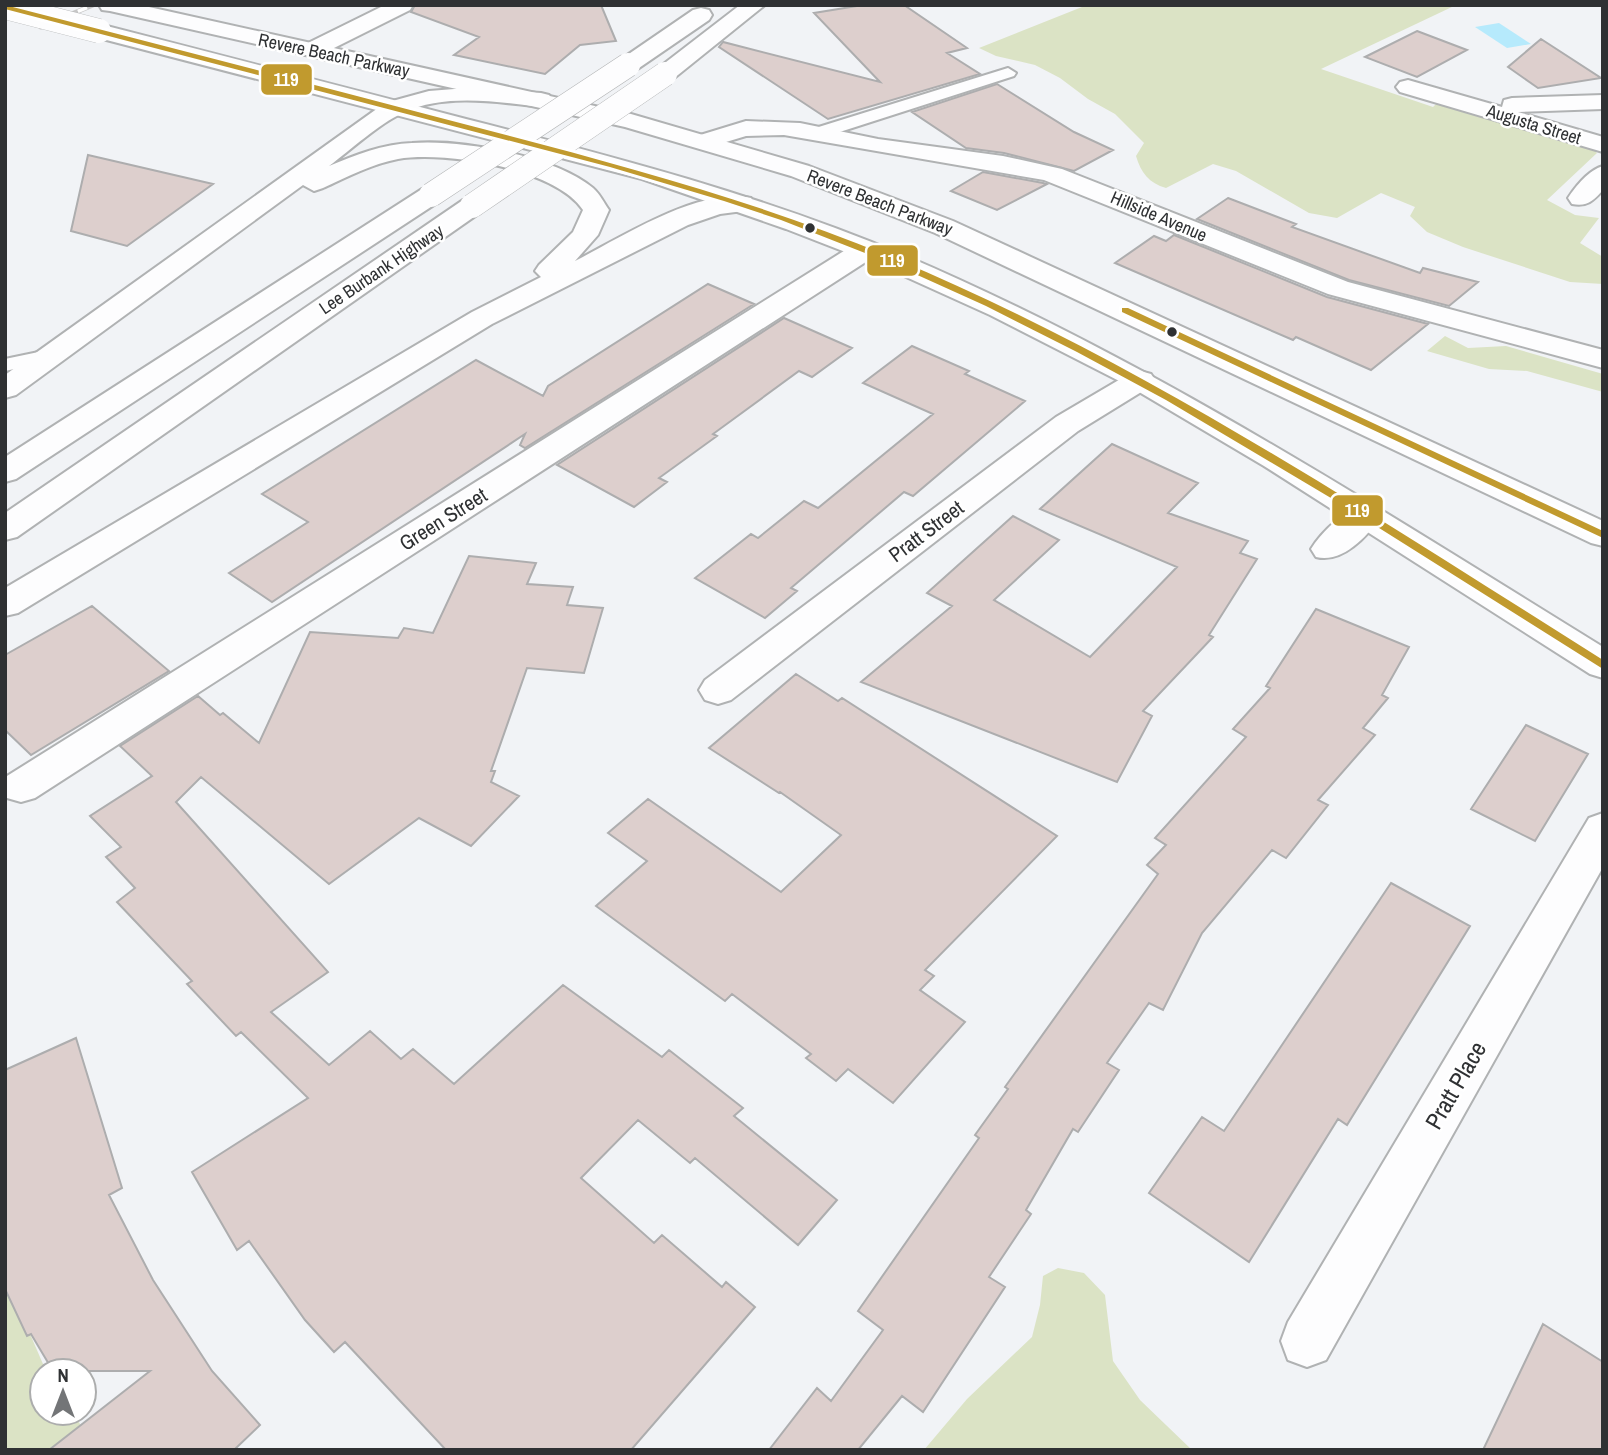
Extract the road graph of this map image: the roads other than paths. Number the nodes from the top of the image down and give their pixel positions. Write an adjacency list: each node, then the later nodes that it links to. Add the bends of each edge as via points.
1 (402, 5): 6 (main road)
2 (714, 5): 27 (main road, Lee Burbank Highway, bridge)
3 (754, 5): 29 (main road, Lee Burbank Highway, bridge, via 665,74)
4 (5, 7): 5 (main road, Revere Beach Parkway, bridge)
5 (105, 18): 6 (main road, Revere Beach Parkway, via 149,14); 12 (main road, Revere Beach Parkway)
6 (312, 50): 9 (main road, Revere Beach Parkway)
7 (1008, 73): 13 (lane)
8 (1408, 87): 11 (main road, Augusta Street)
9 (541, 100): 12 (main road, via 462,94 429,97); 14 (main road, Revere Beach Parkway)
10 (1603, 102): 11 (main road, Augusta Street, via 1539,107)
11 (1465, 103): 15 (main road, Augusta Street)
12 (393, 108): 18 (main road, Revere Beach Parkway, via 625,167); 19 (main road)
13 (815, 134): 14 (main road, Hillside Avenue, via 751,128); 23 (main road, Hillside Avenue, via 1005,162 1055,174 1338,288)
14 (706, 141): 30 (main road, Revere Beach Parkway, via 849,188 956,232)
15 (1603, 145)
16 (1603, 174): 17 (main road)
17 (1581, 198)
18 (742, 204): 20 (main road, Revere Beach Parkway); 21 (main road, via 716,206 679,219)
19 (245, 217): 21 (main road, via 358,164 420,149 473,154 549,174 582,190 596,210 585,235 551,270); 22 (main road)
20 (865, 250): 25 (main road, Revere Beach Parkway, via 1000,309); 35 (main road, Green Street)
21 (482, 318): 32 (main road)
22 (53, 355): 24 (lane); 26 (main road)
23 (1603, 359)
24 (5, 365)
25 (1140, 380): 28 (main road, Revere Beach Parkway); 34 (main road, Pratt Street, via 1067,424)
26 (5, 389)
27 (5, 472)
28 (1365, 515): 31 (main road); 33 (main road, Revere Beach Parkway)
29 (5, 529)
30 (1603, 536)
31 (1328, 549)
32 (5, 604)
33 (1603, 665)
34 (719, 690)
35 (22, 787)
36 (1603, 830): 37 (main road, Pratt Place)
37 (1307, 1341)

